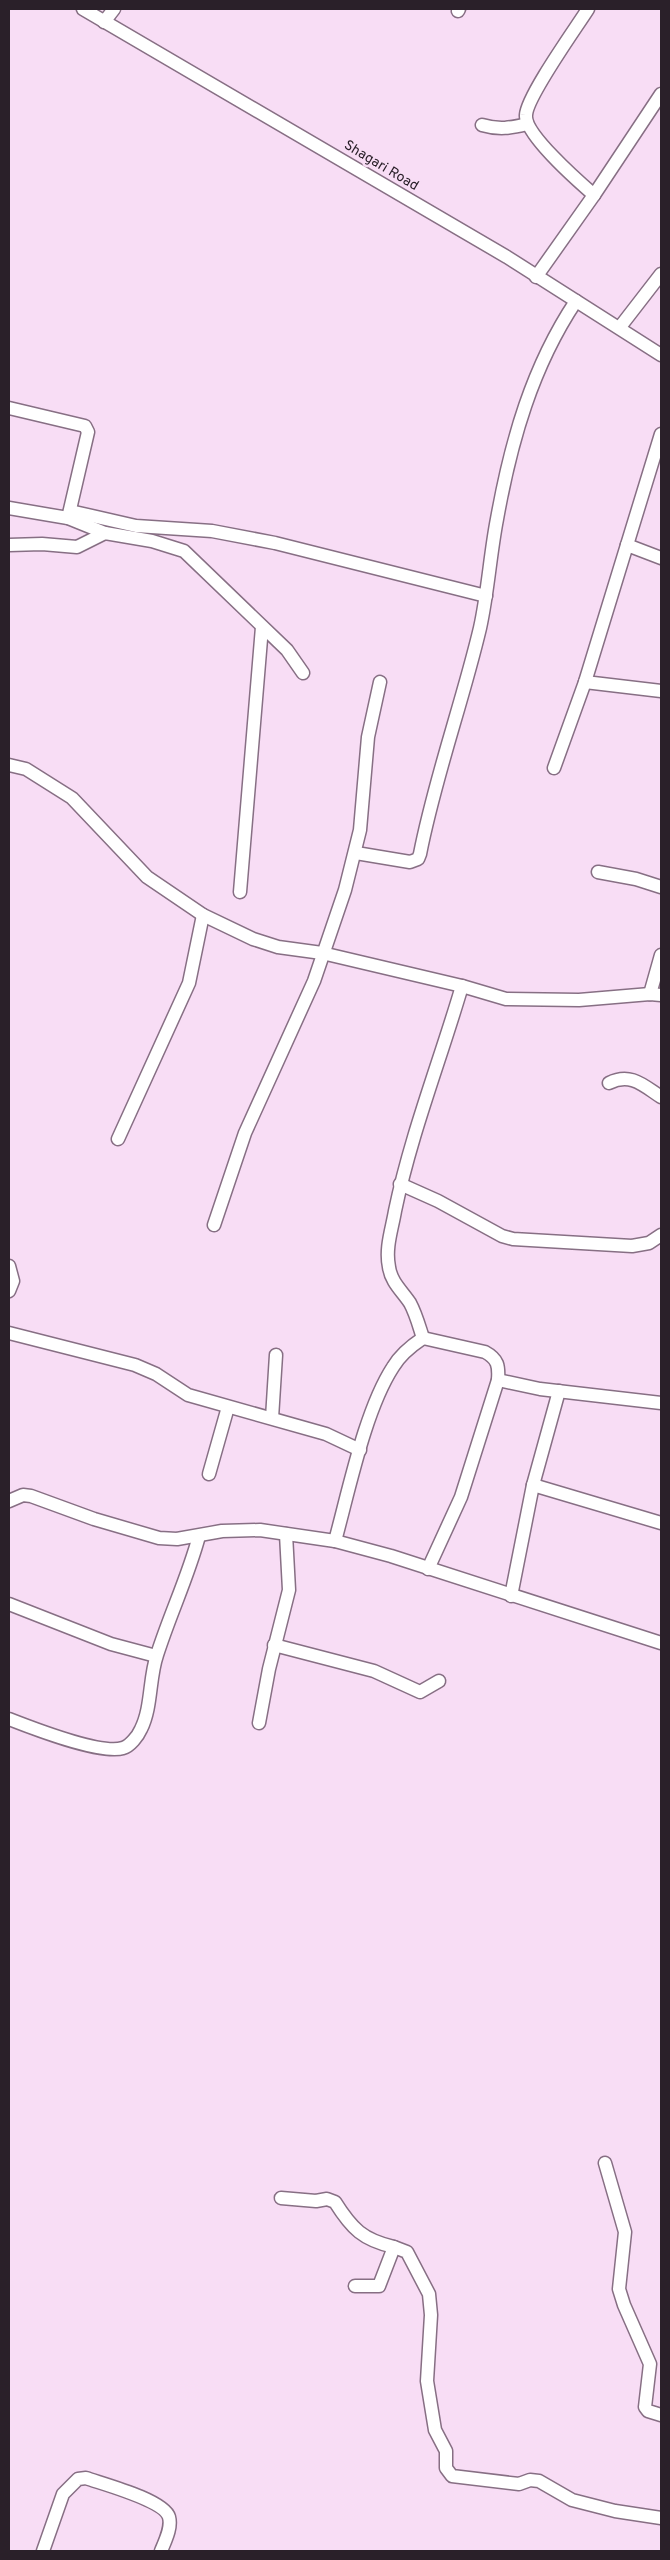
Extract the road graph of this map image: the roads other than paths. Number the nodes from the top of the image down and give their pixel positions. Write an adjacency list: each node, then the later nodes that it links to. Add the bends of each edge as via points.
1 (83, 9): 4 (street, Shagari Road)
2 (114, 9): 4 (street)
3 (588, 9): 6 (street, via 529,105)
4 (104, 22): 10 (street, Shagari Road)
5 (661, 94): 8 (street)
6 (527, 124): 7 (street, via 509,129); 8 (street, via 540,142)
7 (482, 125)
8 (594, 196): 10 (street)
9 (661, 274): 12 (street)
10 (536, 277): 11 (street, Shagari Road)
11 (576, 301): 12 (street, Shagari Road); 22 (street, via 550,344 520,417 497,518)
12 (620, 327): 13 (street, Shagari Road)
13 (661, 354)
14 (9, 408): 17 (street, via 85,426 88,432)
15 (661, 434): 20 (street)
16 (9, 508): 17 (street)
17 (69, 514): 18 (street); 22 (street, via 136,526 212,531 275,543)
18 (105, 533): 19 (street, via 77,547); 23 (street, via 152,541 184,552)
19 (9, 545)
20 (627, 545): 21 (street); 26 (street)
21 (661, 558)
22 (486, 596): 30 (street, via 418,859 410,862)
23 (262, 627): 24 (street, via 287,650); 33 (street)
24 (303, 672)
25 (380, 682): 30 (street, via 368,737)
26 (585, 682): 27 (street); 29 (street)
27 (661, 691)
28 (9, 765): 34 (street, via 26,769 72,798 147,877)
29 (554, 768)
30 (356, 853): 35 (street)
31 (598, 872): 32 (street)
32 (661, 887)
33 (240, 892)
34 (203, 916): 35 (street, via 278,947); 41 (street, via 189,983)
35 (322, 953): 37 (street); 43 (street, via 314,981 245,1133)
36 (661, 955): 38 (street)
37 (462, 986): 38 (street, via 506,999 579,1000); 42 (street)
38 (656, 995)
39 (609, 1083): 40 (street, via 624,1078 638,1081)
40 (661, 1097)
41 (118, 1139)
42 (400, 1184): 44 (street, via 513,1239 632,1246 649,1243); 48 (street, via 390,1233 389,1268 416,1315)
43 (214, 1225)
44 (661, 1236)
45 (9, 1266): 46 (street, via 13,1281)
46 (9, 1291)
47 (9, 1333): 53 (street, via 135,1365 156,1374 188,1395)
48 (423, 1338): 50 (street, via 495,1357 499,1366); 55 (street, via 408,1348 392,1367)
49 (276, 1355): 54 (street)
50 (498, 1380): 51 (street); 63 (street, via 461,1498)
51 (559, 1391): 52 (street); 57 (street)
52 (661, 1403)
53 (228, 1407): 54 (street); 56 (street)
54 (272, 1418): 55 (street, via 326,1434)
55 (360, 1450): 62 (street)
56 (208, 1474)
57 (533, 1485): 59 (street); 64 (street)
58 (9, 1501): 61 (street, via 23,1495 31,1496 158,1538)
59 (661, 1523)
60 (286, 1534): 61 (street, via 243,1530); 62 (street); 67 (street, via 288,1590)
61 (199, 1536): 68 (street, via 189,1572)
62 (335, 1541): 63 (street)
63 (428, 1569): 64 (street)
64 (511, 1596): 66 (street)
65 (9, 1604): 68 (street, via 111,1644)
66 (661, 1643)
67 (274, 1645): 69 (street, via 374,1671 420,1692); 71 (street)
68 (156, 1656): 70 (street, via 144,1722 135,1738 124,1748 104,1748 46,1733)
69 (439, 1682)
70 (9, 1719)
71 (259, 1723)
72 (605, 2163): 76 (street, via 625,2232 619,2289 650,2364 645,2407)
73 (281, 2198): 74 (street, via 335,2202 362,2236)
74 (394, 2247): 75 (street, via 379,2286); 77 (street, via 407,2252 429,2294 427,2381 435,2430 446,2451 448,2473 456,2477 519,2484 539,2481 572,2500)
75 (355, 2286)
76 (661, 2415)
77 (661, 2518)
78 (43, 2551): 79 (street, via 63,2494 78,2479 86,2478 154,2503 167,2513 170,2519)
79 (162, 2551)

